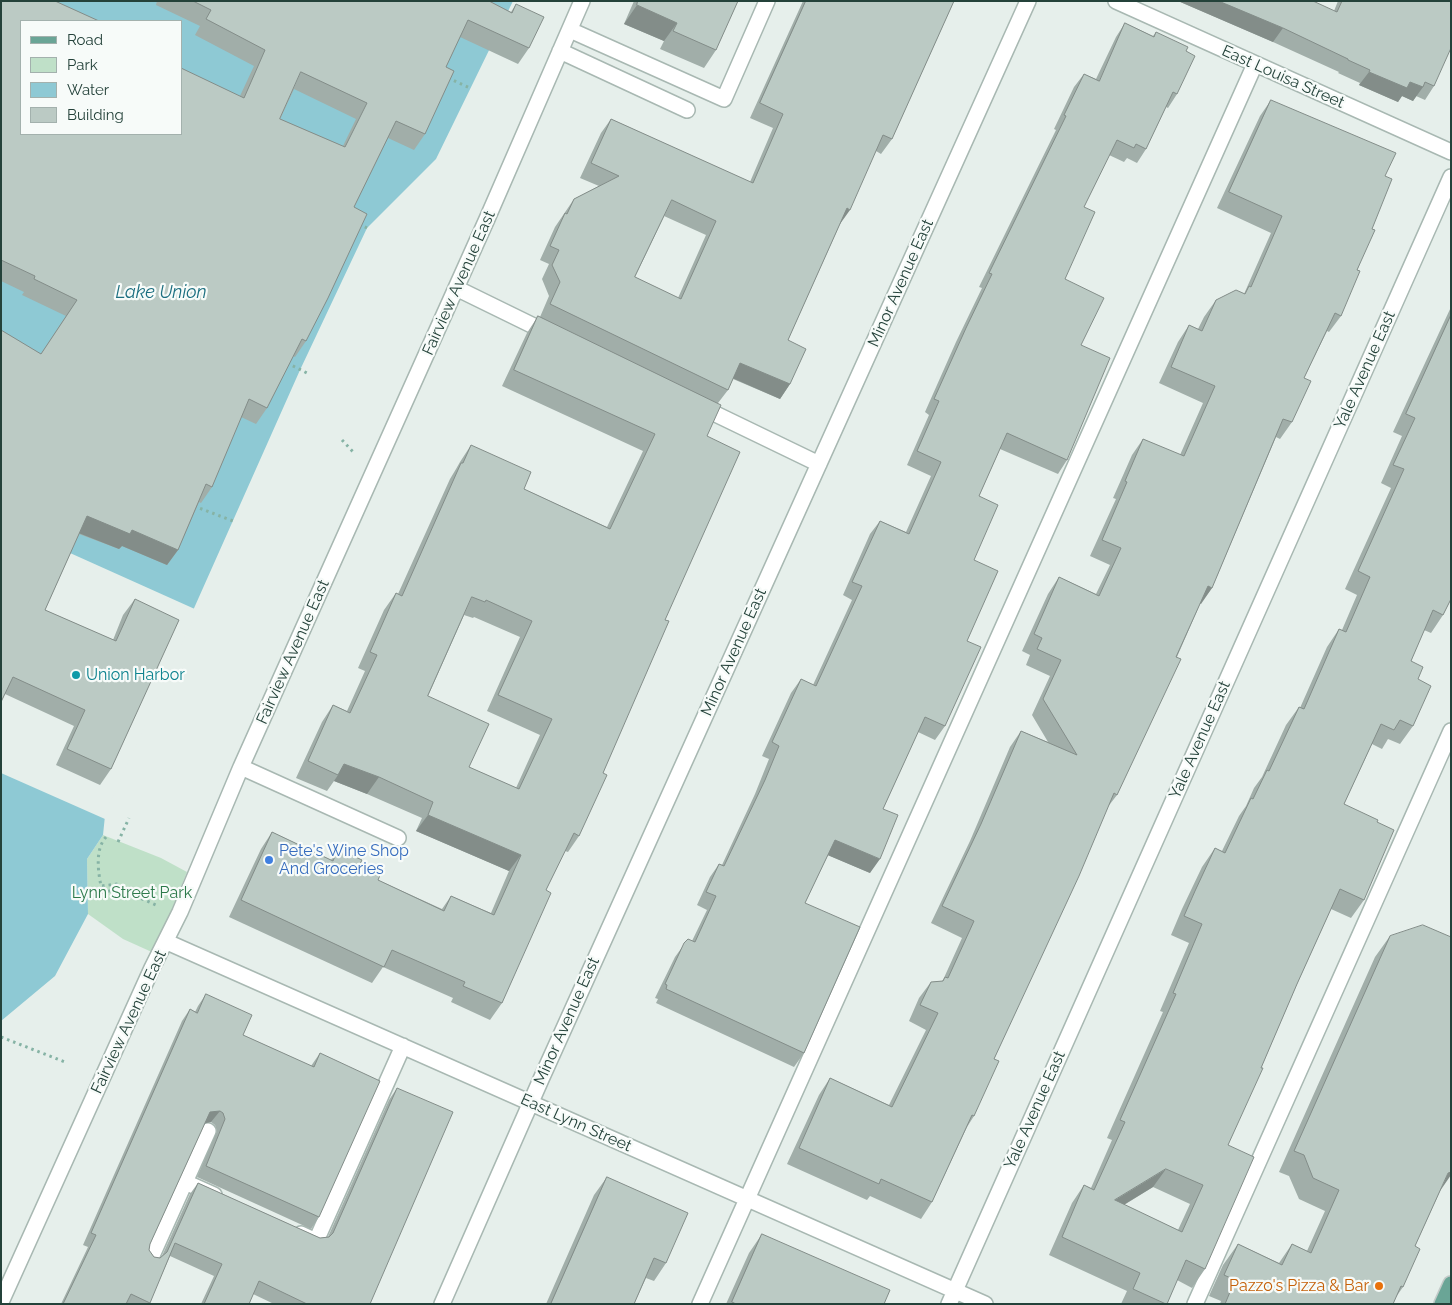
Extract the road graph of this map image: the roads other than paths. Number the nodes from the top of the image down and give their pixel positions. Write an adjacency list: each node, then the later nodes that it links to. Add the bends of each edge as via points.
1 (582, 1): 5 (street, Fairview Avenue East)
2 (767, 1): 5 (street, via 724,99)
3 (1028, 1): 14 (street, Minor Avenue East)
4 (1116, 1): 7 (street, East Louisa Street)
5 (570, 30): 6 (street, Fairview Avenue East)
6 (560, 51): 8 (street); 11 (street, Fairview Avenue East)
7 (1255, 64): 9 (street, East Louisa Street); 23 (street)
8 (687, 110)
9 (1451, 152)
10 (1451, 177): 28 (street, Yale Avenue East)
11 (456, 288): 12 (street); 16 (street, Fairview Avenue East)
12 (563, 340)
13 (688, 400): 14 (street)
14 (819, 464): 20 (street, Minor Avenue East)
15 (1451, 731): 33 (street)
16 (242, 767): 17 (street); 18 (street, Fairview Avenue East)
17 (398, 838)
18 (167, 942): 19 (street, East Lynn Street); 29 (street, Fairview Avenue East, via 152,968)
19 (403, 1046): 20 (street, East Lynn Street); 25 (street, via 316,1240)
20 (530, 1103): 23 (street, East Lynn Street); 30 (street, Minor Avenue East)
21 (208, 1131): 22 (street)
22 (185, 1182): 24 (street); 26 (street)
23 (747, 1200): 28 (street, East Lynn Street); 31 (street)
24 (228, 1202)
25 (290, 1229)
26 (150, 1260)
27 (1451, 1284): 34 (main road)
28 (952, 1297): 32 (street, East Lynn Street)
29 (1, 1302)
30 (442, 1304)
31 (700, 1304)
32 (985, 1304)
33 (1194, 1304)
34 (1442, 1304)

